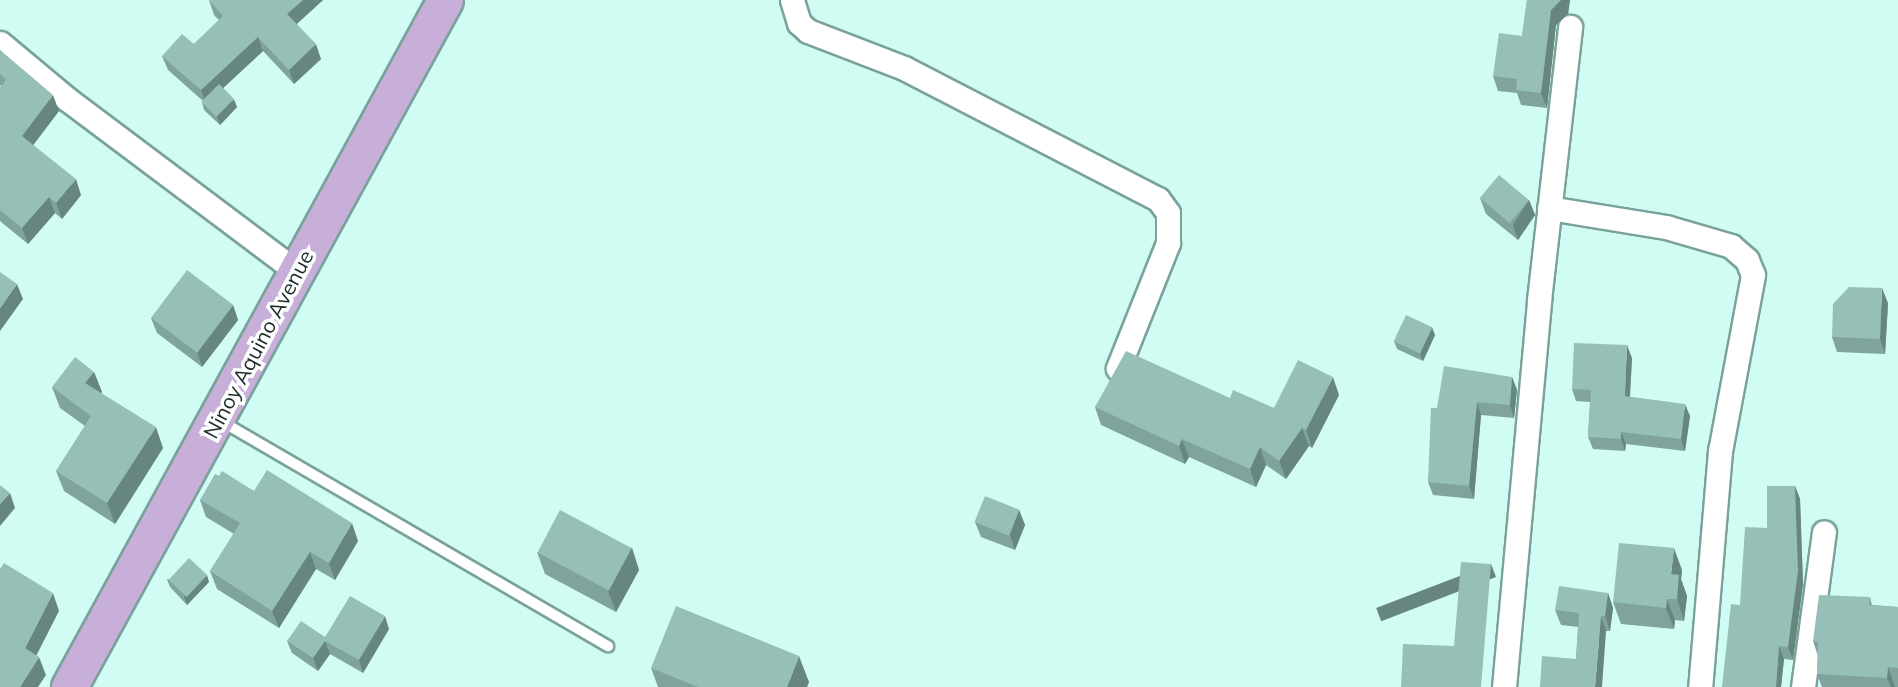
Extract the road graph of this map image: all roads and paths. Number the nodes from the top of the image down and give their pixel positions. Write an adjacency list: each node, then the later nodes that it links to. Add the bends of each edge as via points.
1 (445, 0): 6 (main road, Ninoy Aquino Avenue)
2 (792, 0): 7 (street, via 799,23 807,31 904,68 1164,205 1168,243)
3 (1570, 27): 5 (street)
4 (0, 43): 6 (street)
5 (1549, 208): 12 (street); 13 (street, via 1666,227 1731,246 1747,260 1753,275 1720,451)
6 (296, 271): 8 (main road, Ninoy Aquino Avenue)
7 (1118, 368)
8 (219, 420): 10 (lane); 11 (main road, Ninoy Aquino Avenue)
9 (1824, 532): 14 (street)
10 (608, 646)
11 (69, 687)
12 (1504, 687)
13 (1700, 687)
14 (1803, 687)

